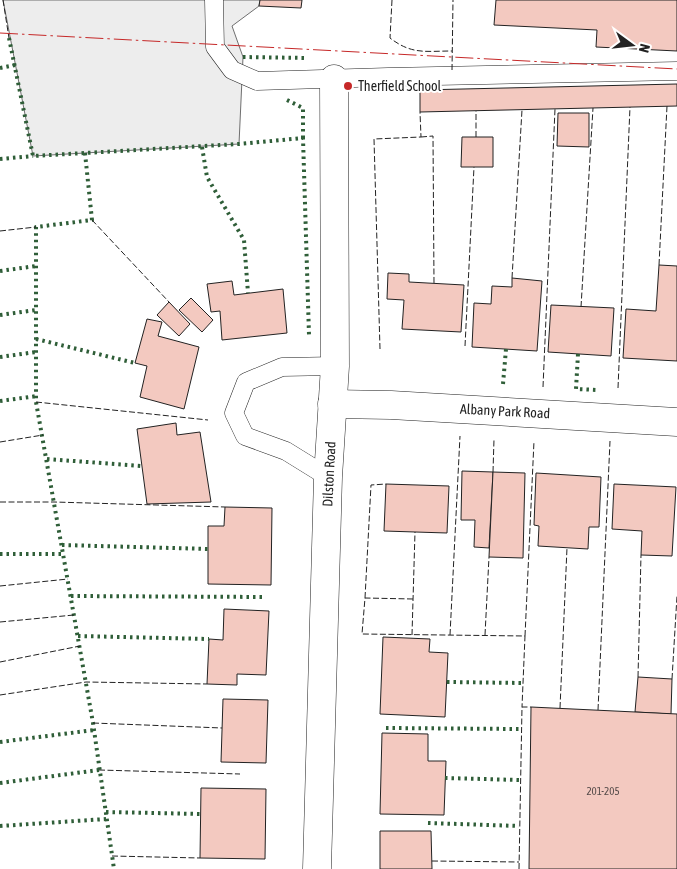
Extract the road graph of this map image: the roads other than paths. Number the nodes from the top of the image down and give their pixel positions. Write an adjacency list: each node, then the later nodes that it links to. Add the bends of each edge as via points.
1 (214, 0): 3 (lane, via 215,47 232,70 257,81)
2 (677, 71): 3 (lane)
3 (334, 79): 4 (street, Dilston Road)
4 (335, 366): 5 (street, Dilston Road); 7 (lane, via 282,367 246,382 234,413 245,436 286,451)
5 (332, 404): 6 (street, Albany Park Road, via 401,405); 7 (street, Dilston Road)
6 (677, 422)
7 (328, 477): 8 (street, Dilston Road)
8 (317, 869)

